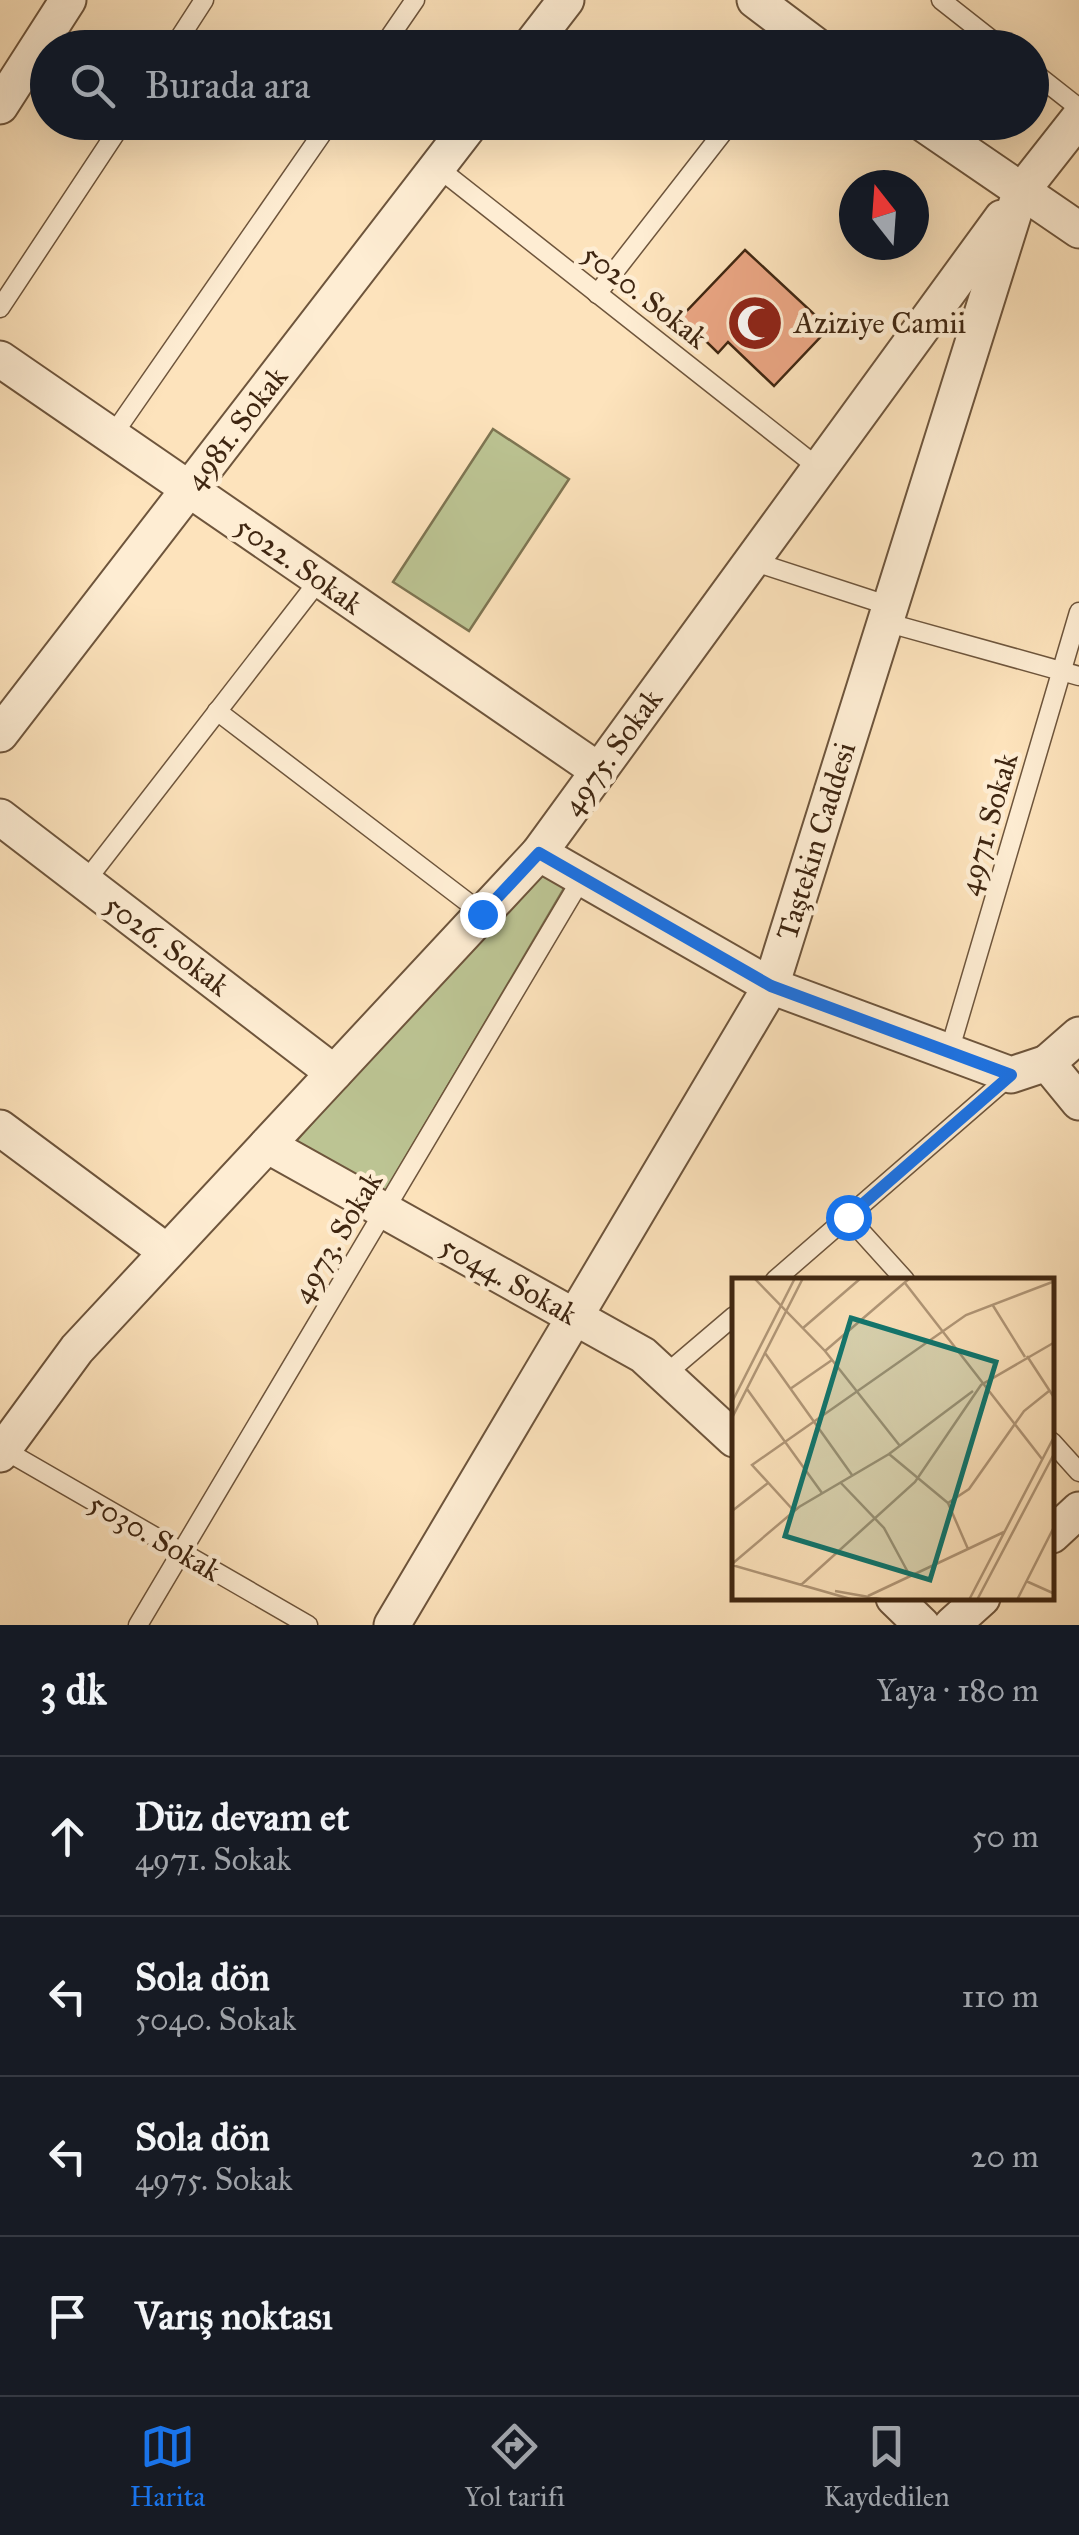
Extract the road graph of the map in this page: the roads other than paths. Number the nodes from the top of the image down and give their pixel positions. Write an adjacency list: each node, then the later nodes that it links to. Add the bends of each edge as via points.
1 (68, 0): 7 (street)
2 (204, 0): 8 (lane)
3 (415, 0): 9 (lane)
4 (566, 0): 10 (street)
5 (755, 0): 11 (street)
6 (940, 0): 12 (lane)
7 (49, 30)
8 (185, 30)
9 (394, 30)
10 (544, 30)
11 (788, 30)
12 (979, 30)
13 (30, 59): 15 (street)
14 (1049, 84): 16 (lane)
15 (0, 106)
16 (1079, 108)
17 (1079, 118): 24 (street, Taştekin Caddesi)
18 (111, 140): 27 (lane)
19 (318, 140): 29 (lane)
20 (458, 140): 23 (street, 4981. Sokak)
21 (717, 140): 26 (lane)
22 (946, 140): 24 (street)
23 (437, 167): 26 (lane, 5020. Sokak); 31 (street, 4981. Sokak)
24 (1020, 192): 25 (street); 30 (street, 4975. Sokak); 35 (street, Taştekin Caddesi)
25 (1079, 230)
26 (597, 294): 30 (lane, 5020. Sokak)
27 (0, 308)
28 (0, 358): 29 (street, 5022. Sokak)
29 (112, 436): 31 (street, 5022. Sokak)
30 (820, 469): 32 (street, 4975. Sokak)
31 (189, 489): 33 (street, 5022. Sokak); 38 (street, 4981. Sokak)
32 (752, 561): 35 (lane); 39 (street, 4975. Sokak)
33 (320, 579): 37 (lane); 39 (street, 5022. Sokak)
34 (1079, 612): 36 (lane, 4971. Sokak)
35 (888, 614): 36 (lane); 45 (street, Taştekin Caddesi)
36 (1070, 674): 47 (lane, 4971. Sokak)
37 (217, 711): 43 (lane); 44 (lane)
38 (0, 734)
39 (599, 771): 41 (street, 4975. Sokak)
40 (0, 817): 43 (street, 5026. Sokak)
41 (539, 853): 42 (street); 44 (street, 4975. Sokak)
42 (582, 878): 45 (street); 54 (lane, 4973. Sokak)
43 (85, 882): 49 (street, 5026. Sokak)
44 (482, 914): 49 (street, 4975. Sokak)
45 (771, 986): 47 (street); 59 (street, Taştekin Caddesi)
46 (1079, 1034): 48 (street)
47 (949, 1052): 50 (street)
48 (1046, 1064): 50 (street); 51 (street)
49 (334, 1073): 53 (street, 4975. Sokak)
50 (1011, 1075): 55 (lane)
51 (1079, 1102)
52 (0, 1128): 56 (street)
53 (267, 1145): 54 (street, 5044. Sokak); 56 (street, 4975. Sokak)
54 (384, 1211): 59 (street, 5044. Sokak); 68 (lane, 4973. Sokak)
55 (848, 1217): 57 (lane); 58 (lane)
56 (167, 1252): 63 (street, 4975. Sokak, via 77,1349)
57 (777, 1278)
58 (903, 1278)
59 (576, 1317): 61 (street, 5044. Sokak); 73 (street, Taştekin Caddesi)
60 (732, 1318): 61 (lane)
61 (668, 1373): 62 (street, 5044. Sokak)
62 (732, 1437)
63 (4, 1443): 68 (lane, 5030. Sokak)
64 (1054, 1444): 65 (lane)
65 (1079, 1472)
66 (1079, 1510): 67 (street)
67 (1054, 1533)
68 (182, 1552): 71 (lane, 4973. Sokak); 72 (lane, 5030. Sokak)
69 (896, 1600): 74 (street)
70 (980, 1600): 75 (street)
71 (138, 1625)
72 (308, 1625)
73 (392, 1625)
74 (922, 1625)
75 (952, 1625)

